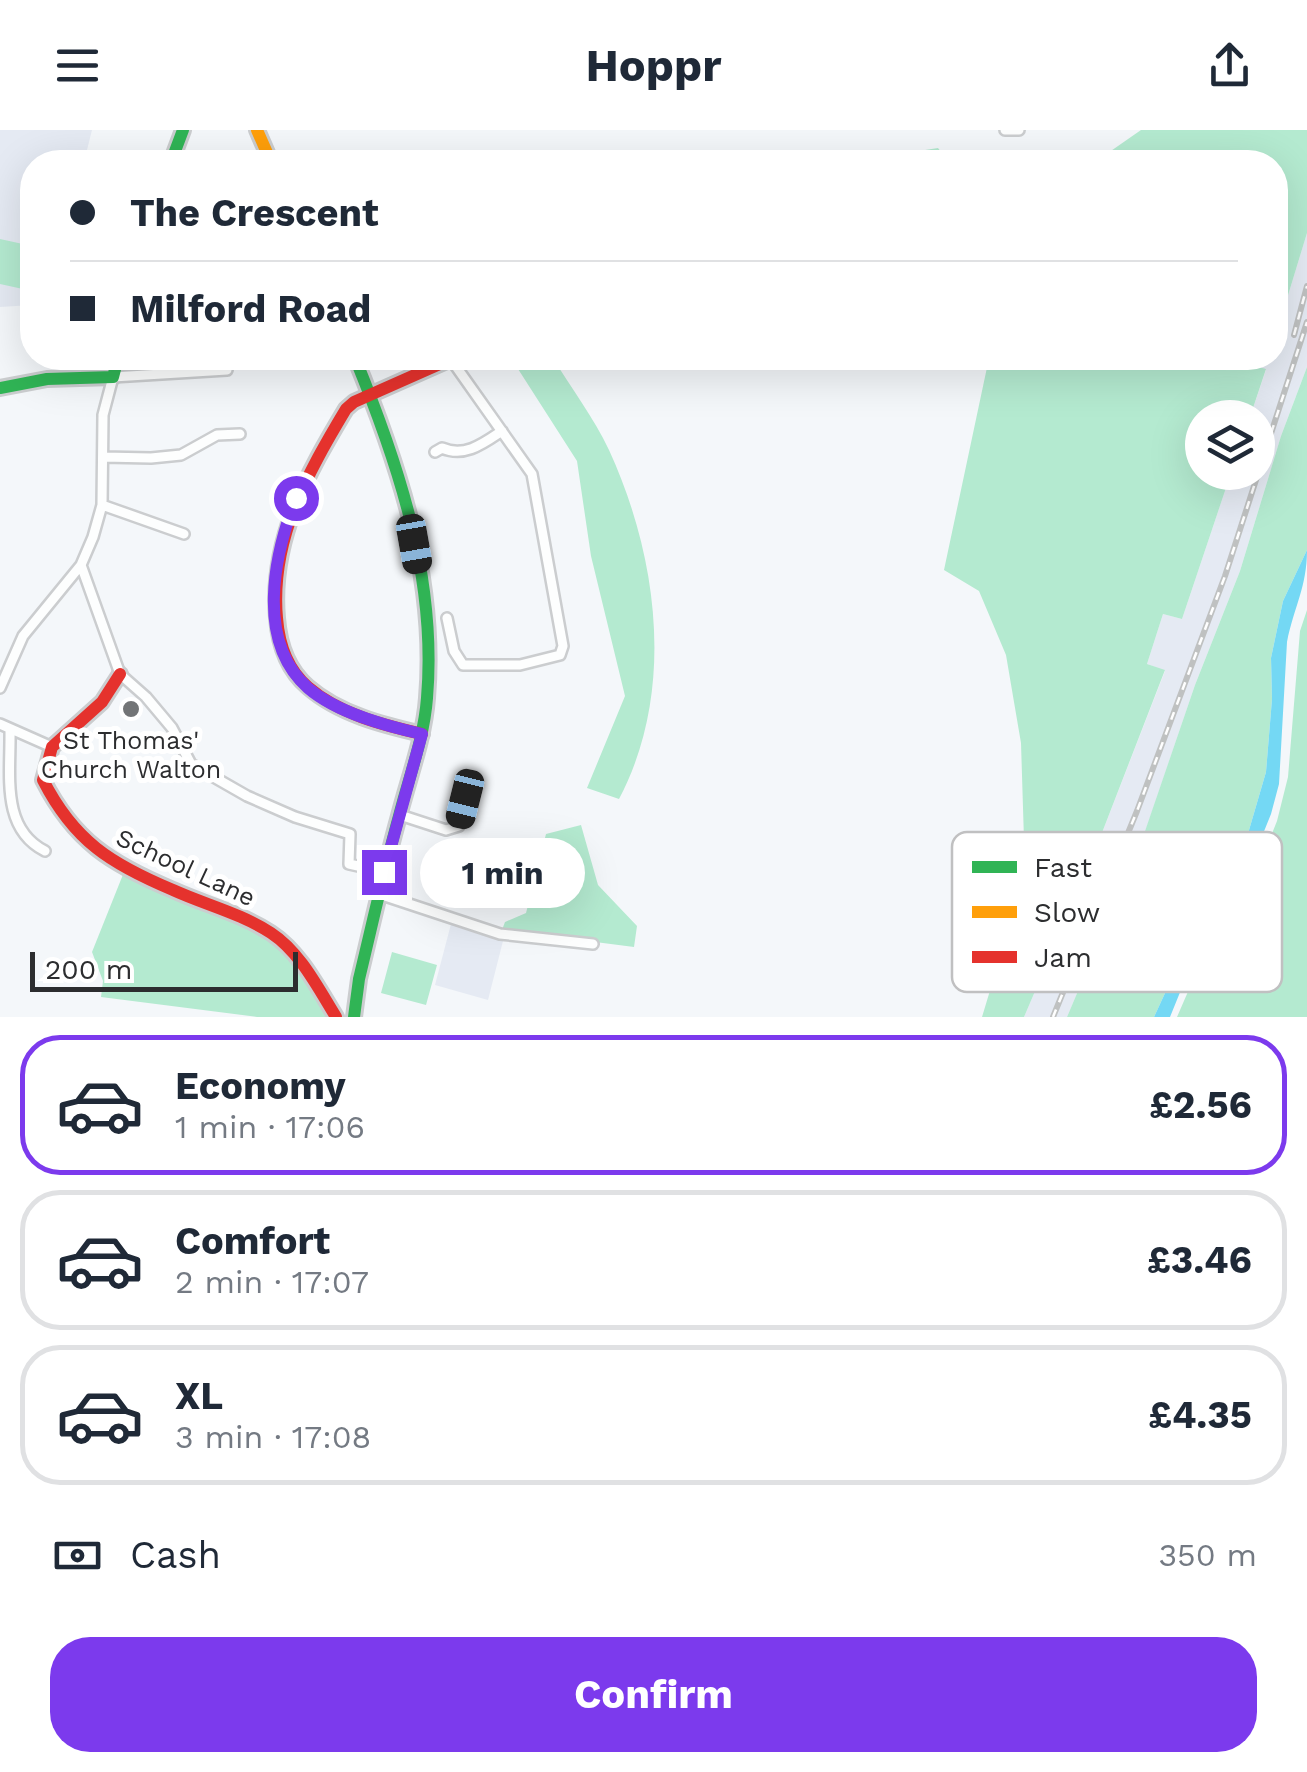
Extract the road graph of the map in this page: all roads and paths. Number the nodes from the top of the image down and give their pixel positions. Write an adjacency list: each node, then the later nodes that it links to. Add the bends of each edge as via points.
1 (1005, 130): 2 (street)
2 (1018, 130)
3 (115, 370): 8 (main road)
4 (226, 370): 8 (street)
5 (361, 370): 10 (main road)
6 (432, 370): 10 (main road)
7 (459, 370): 12 (street)
8 (113, 377): 9 (main road, via 47,378); 16 (street)
9 (0, 388)
10 (371, 394): 24 (main road, via 397,468 426,614); 24 (main road, via 346,409 296,498 280,549 275,613 292,669 307,687 329,702)
11 (227, 422): 13 (street)
12 (502, 431): 15 (street, via 476,448); 20 (street, via 537,489 563,646 560,655 528,664 463,664 448,622)
13 (227, 434): 14 (street); 16 (street, via 181,454)
14 (240, 434)
15 (440, 447)
16 (103, 458): 17 (street)
17 (102, 505): 18 (street); 19 (street)
18 (184, 534)
19 (81, 564): 21 (street); 22 (street, via 23,636)
20 (461, 624)
21 (120, 674): 25 (main road, via 102,702); 29 (street, via 172,728 190,764 247,796 350,834 349,864)
22 (0, 688)
23 (5, 727): 25 (street); 28 (street, via 10,814 21,834)
24 (422, 734): 27 (main road)
25 (52, 747): 32 (main road, School Lane, via 43,780 76,832 95,850 274,935 309,972)
26 (465, 799): 27 (street, via 459,826 446,830)
27 (400, 815): 29 (main road)
28 (45, 851)
29 (384, 872): 30 (main road)
30 (380, 894): 31 (street, via 500,934); 33 (main road)
31 (593, 944)
32 (336, 1017)
33 (354, 1017)

